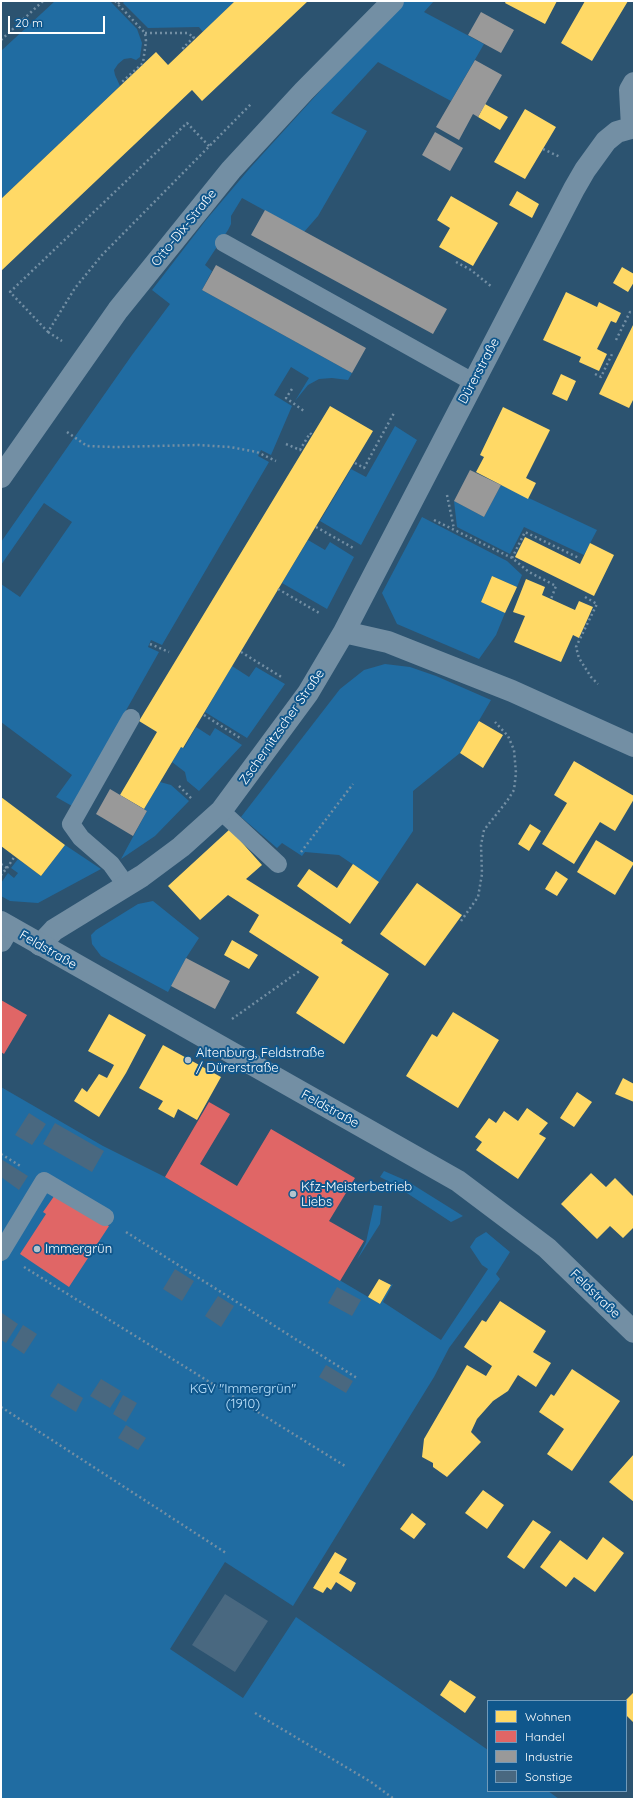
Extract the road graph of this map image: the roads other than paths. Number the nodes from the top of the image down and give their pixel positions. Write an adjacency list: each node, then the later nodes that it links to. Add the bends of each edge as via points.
1 (393, 1): 6 (street, Otto-Dix-Straße, via 231,170 118,310)
2 (634, 83): 3 (street, Dürerstraße, via 630,90)
3 (633, 127): 5 (street, Dürerstraße, via 617,132 606,141 585,170)
4 (224, 243): 5 (lane)
5 (473, 382): 7 (street, Dürerstraße)
6 (4, 468)
7 (345, 630): 9 (street, via 388,642 441,663); 10 (street, Zschernitzscher Straße, via 308,693)
8 (131, 718): 12 (lane, via 71,824 81,838 111,864)
9 (634, 746)
10 (221, 811): 11 (lane); 12 (street, Zschernitzscher Straße, via 181,847)
11 (278, 864)
12 (126, 885): 14 (street, Zschernitzscher Straße, via 54,930)
13 (4, 930): 14 (street, Feldstraße)
14 (40, 945): 17 (street, Feldstraße, via 458,1181 547,1248)
15 (105, 1216): 16 (lane, via 44,1181)
16 (1, 1252)
17 (634, 1332)

